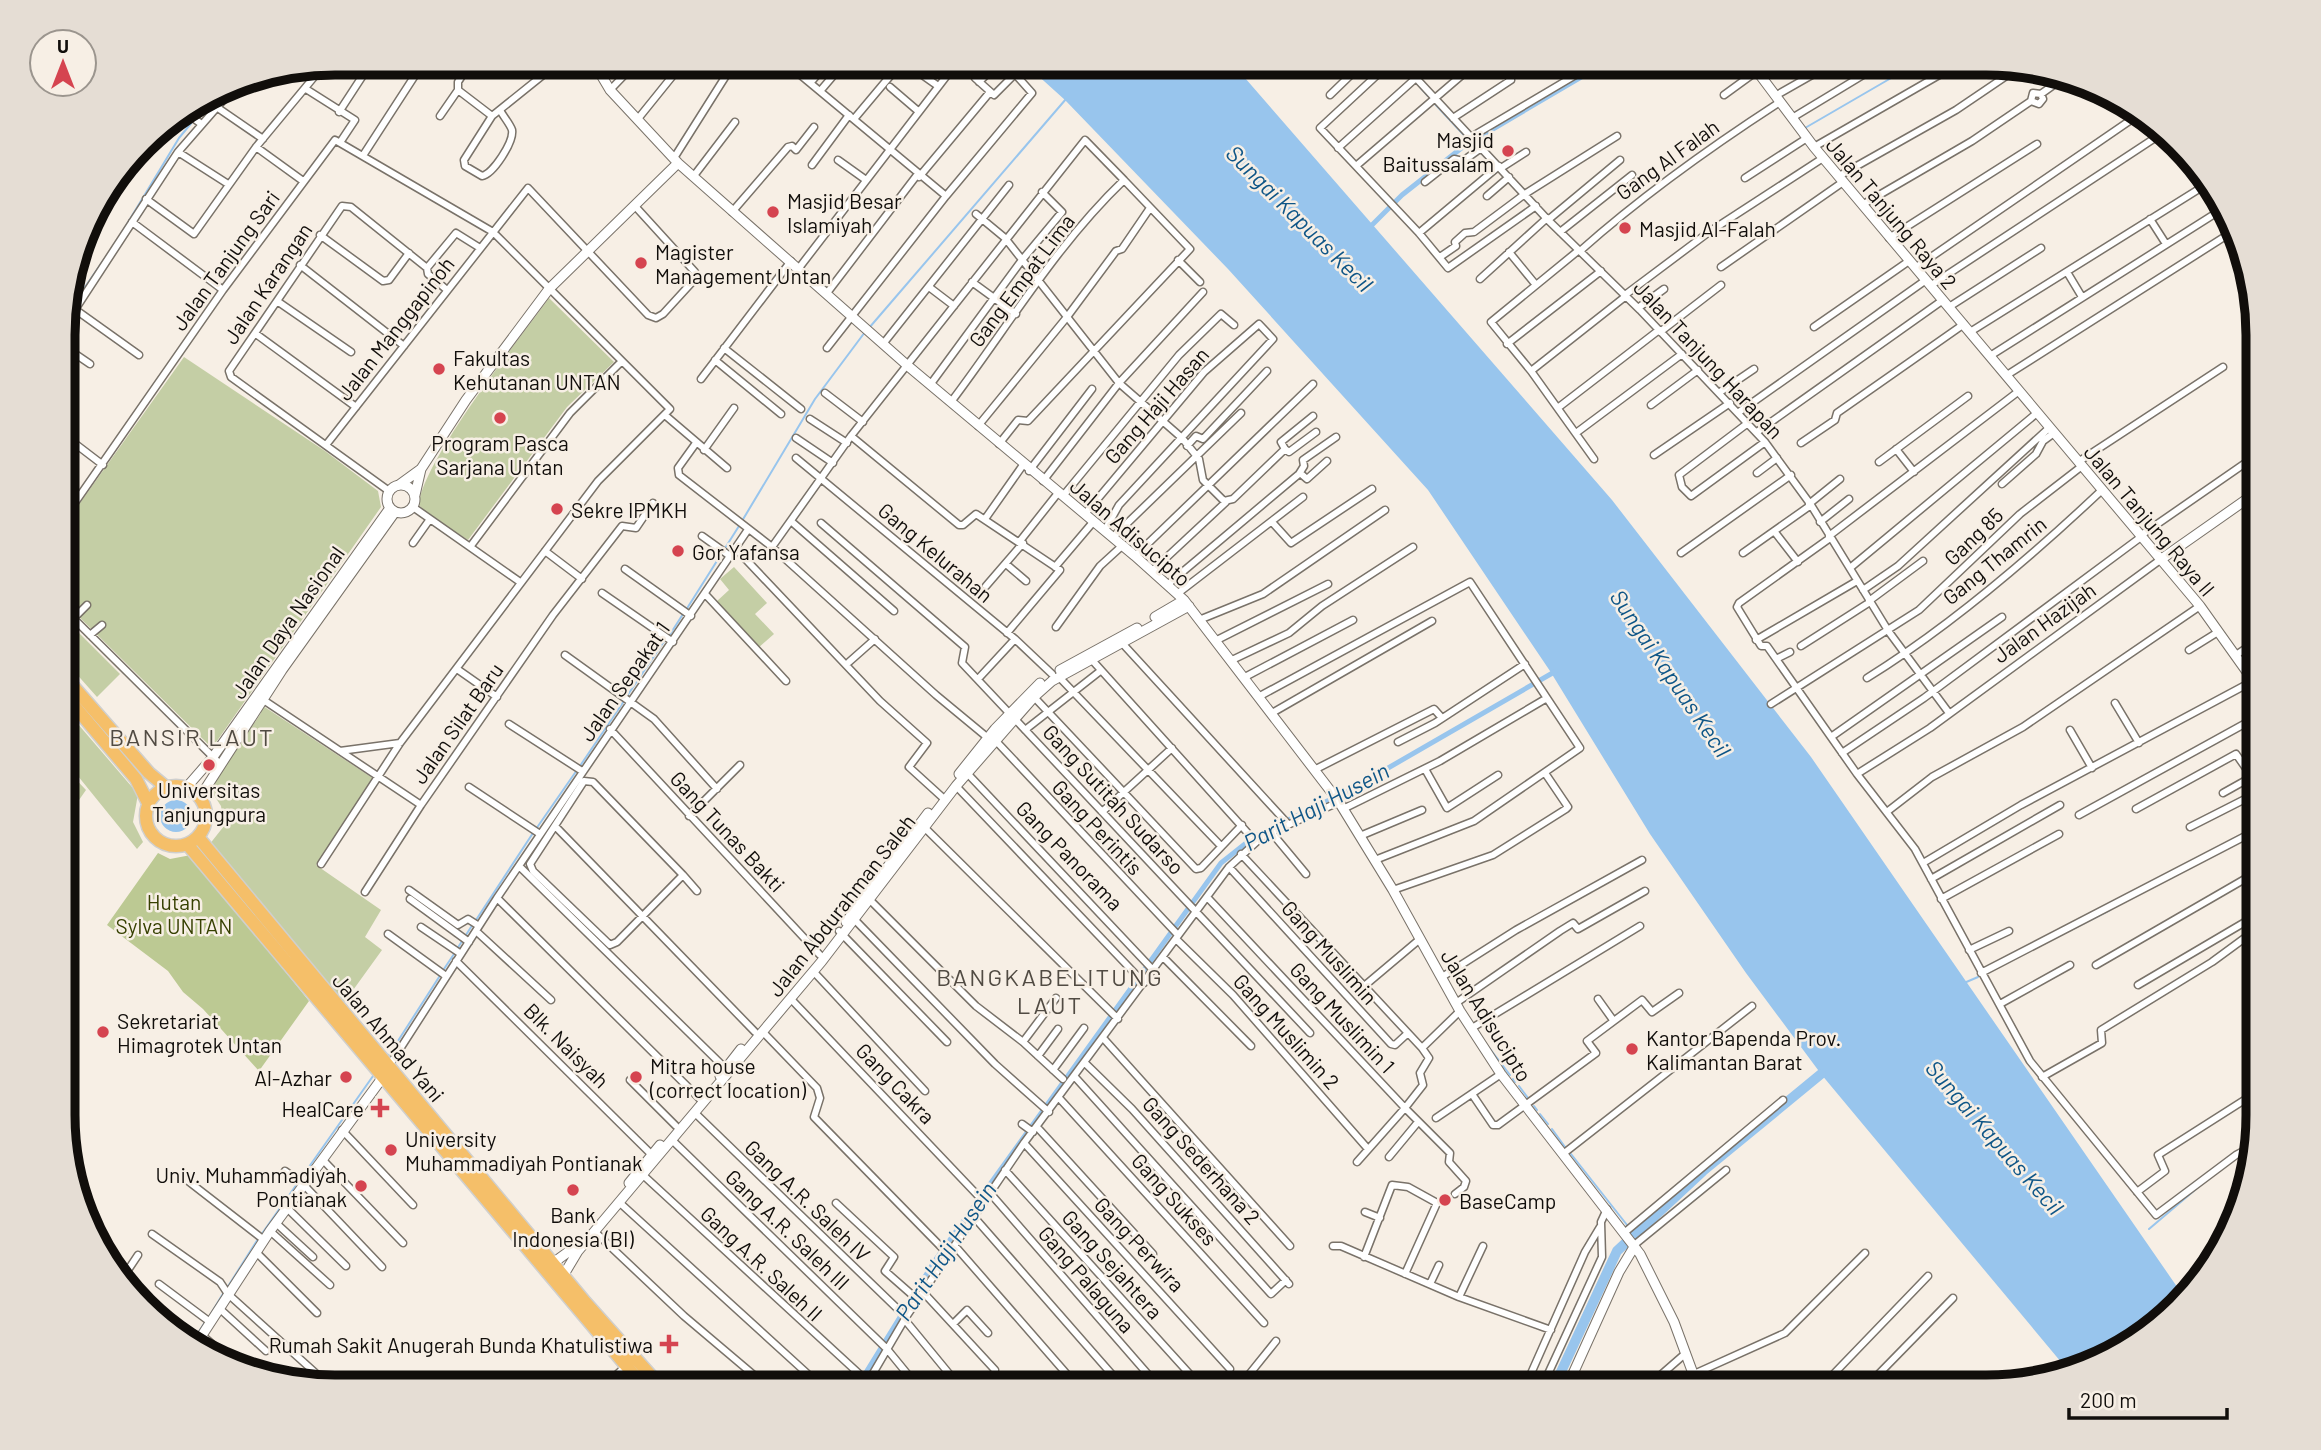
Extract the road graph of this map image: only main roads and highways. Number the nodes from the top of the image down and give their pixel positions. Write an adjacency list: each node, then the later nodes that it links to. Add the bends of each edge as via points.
1 (75, 688): 3 (highway)
2 (75, 707): 4 (highway, via 136,779)
3 (167, 788): 4 (highway); 5 (highway, via 186,788 200,797 206,813 203,830)
4 (149, 805): 5 (highway, via 147,822 156,840 174,846)
5 (192, 840): 6 (highway, Jalan Ahmad Yani)
6 (414, 1105): 7 (highway, Jalan Ahmad Yani); 8 (highway, Jalan Ahmad Yani)
7 (634, 1375)
8 (650, 1375)

